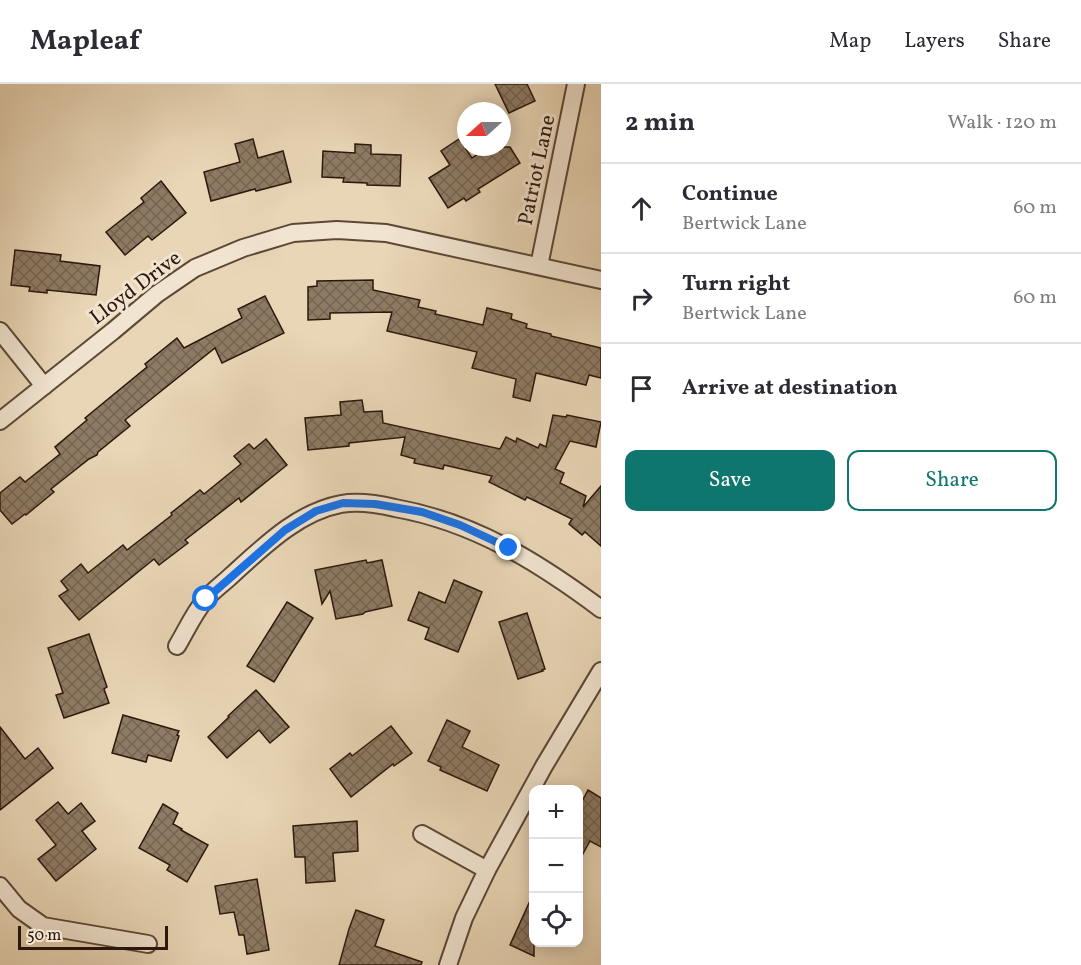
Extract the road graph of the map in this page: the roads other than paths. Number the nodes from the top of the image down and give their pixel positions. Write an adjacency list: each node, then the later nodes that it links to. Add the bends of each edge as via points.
1 (576, 84): 2 (street, Patriot Lane)
2 (539, 266): 3 (street, Lloyd Drive); 5 (street, Lloyd Drive, via 386,233 337,230 294,234 243,248 195,268)
3 (601, 280)
4 (0, 331): 5 (street)
5 (44, 386): 6 (street, Lloyd Drive)
6 (0, 421)
7 (601, 609): 8 (street, via 509,548 460,525 422,512 343,503 316,511 285,530 241,567 206,599)
8 (177, 646)
9 (601, 671): 11 (street)
10 (422, 834): 11 (street)
11 (487, 870): 14 (street, via 464,918)
12 (0, 886): 13 (street, via 19,909 43,926)
13 (148, 944)
14 (448, 965)

